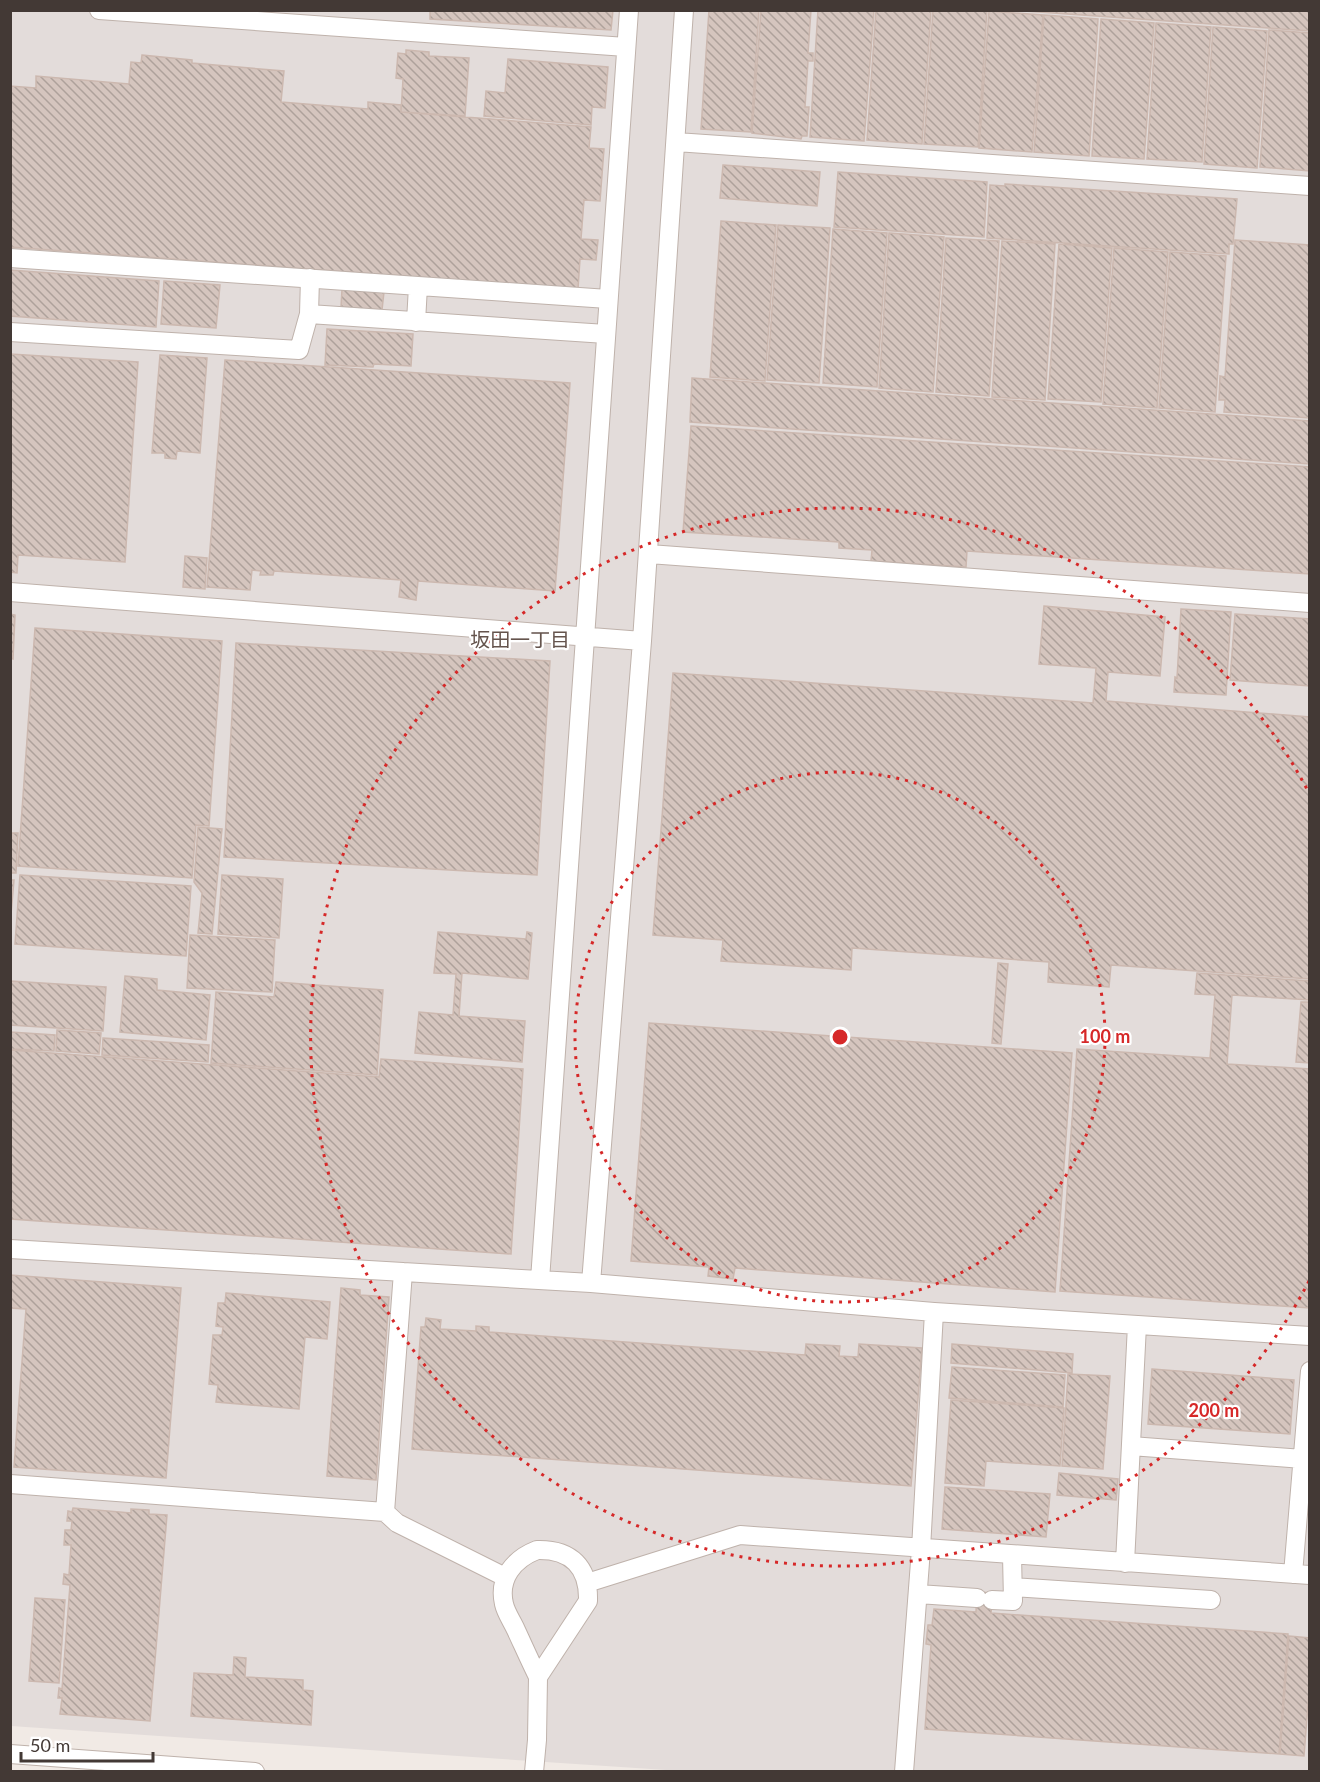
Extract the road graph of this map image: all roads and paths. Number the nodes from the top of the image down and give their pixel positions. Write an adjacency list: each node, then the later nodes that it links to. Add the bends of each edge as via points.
1 (99, 10): 4 (street)
2 (629, 10): 4 (street)
3 (684, 10): 5 (street)
4 (626, 47): 10 (street)
5 (675, 142): 6 (street); 15 (street)
6 (1310, 186)
7 (10, 258): 8 (street)
8 (310, 278): 9 (street); 11 (street)
9 (418, 286): 10 (street); 12 (street)
10 (609, 299): 14 (street)
11 (309, 314): 12 (street); 13 (street, via 299,350)
12 (416, 322): 14 (street)
13 (10, 332)
14 (606, 334): 18 (street)
15 (649, 554): 17 (street); 19 (street)
16 (10, 592): 18 (street)
17 (1310, 603)
18 (585, 637): 19 (street); 22 (street)
19 (642, 641): 23 (street)
20 (10, 1249): 21 (street)
21 (403, 1272): 22 (street); 31 (street)
22 (540, 1280): 23 (street)
23 (591, 1283): 24 (street)
24 (934, 1312): 25 (street); 32 (street)
25 (1137, 1325): 26 (street); 28 (street)
26 (1310, 1336)
27 (1310, 1371): 29 (street)
28 (1131, 1446): 29 (street); 34 (street)
29 (1303, 1459): 35 (street)
30 (10, 1484): 31 (street)
31 (385, 1512): 36 (street, via 397,1523)
32 (921, 1549): 33 (street); 37 (street, via 740,1535); 39 (street)
33 (1012, 1555): 34 (street); 38 (street)
34 (1125, 1563): 35 (street)
35 (1301, 1575)
36 (505, 1577): 37 (street, via 524,1555 552,1550 576,1562); 41 (street, via 505,1605)
37 (587, 1583): 41 (street, via 588,1601)
38 (1013, 1587): 39 (street, via 1013,1601); 40 (street)
39 (918, 1594): 45 (street)
40 (1211, 1600)
41 (538, 1677): 44 (street)
42 (10, 1754): 43 (street)
43 (255, 1772)
44 (534, 1772)
45 (904, 1772)

